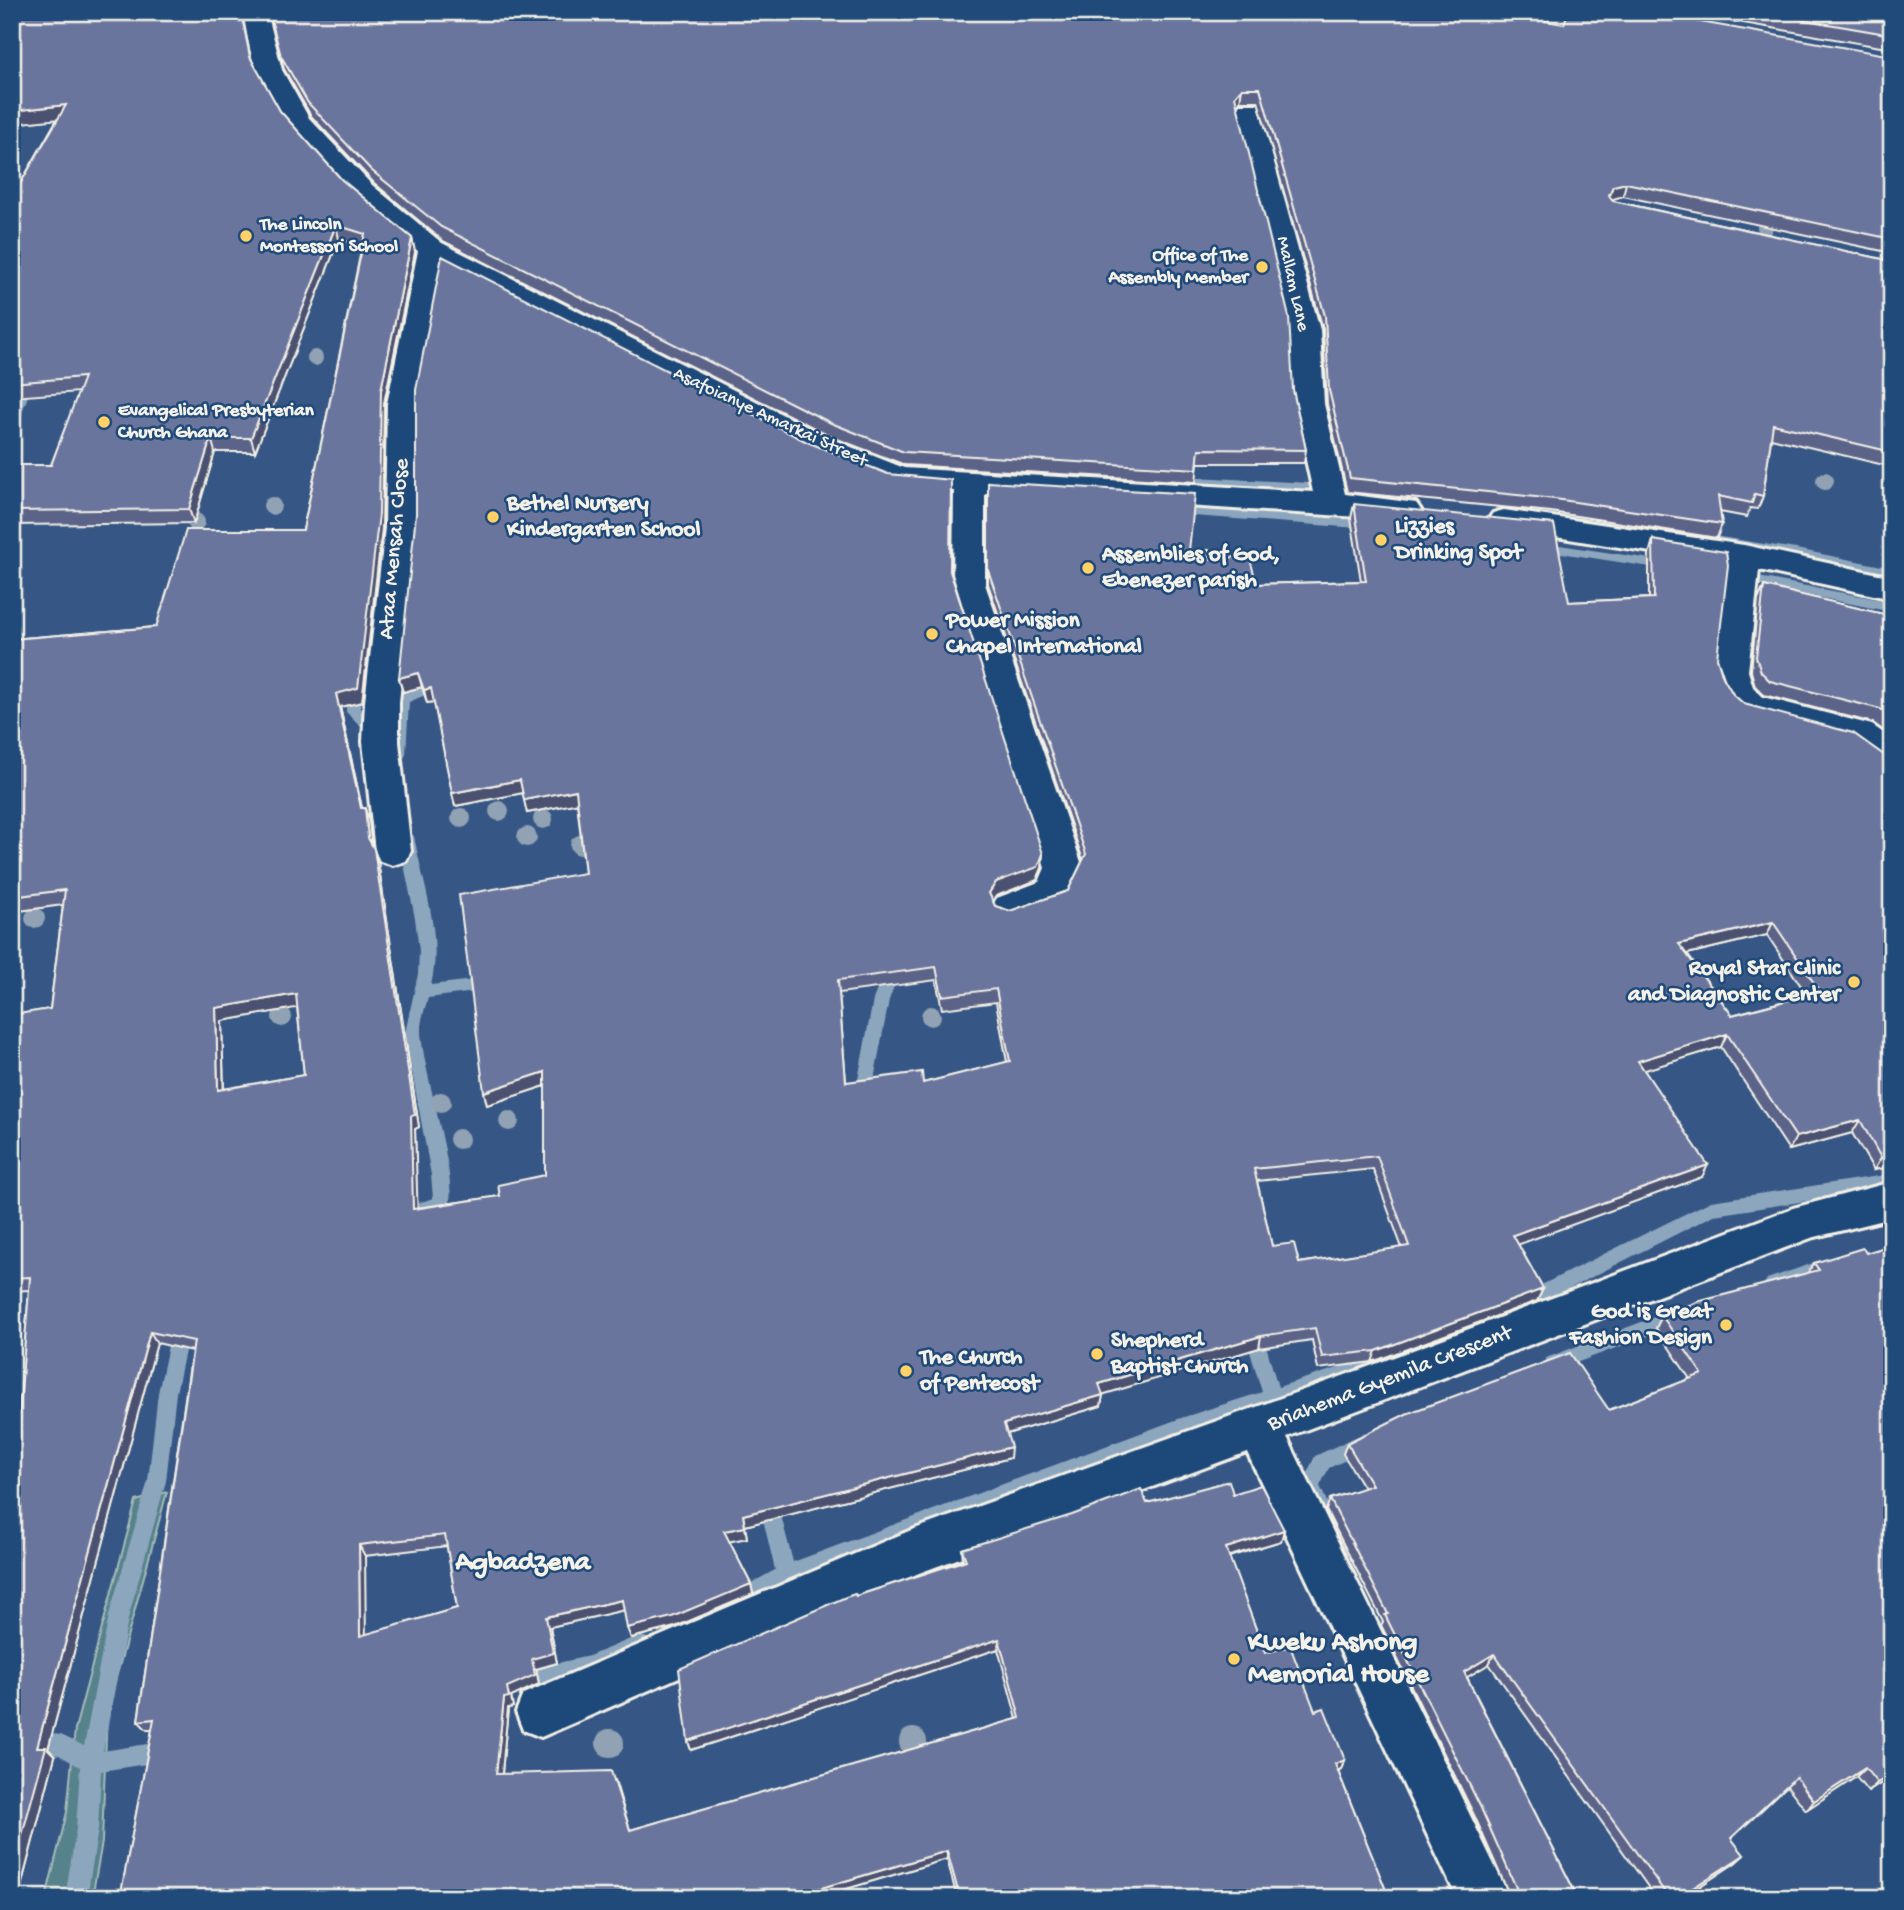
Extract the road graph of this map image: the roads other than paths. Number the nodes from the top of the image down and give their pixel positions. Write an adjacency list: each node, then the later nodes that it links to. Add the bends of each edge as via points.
1 (254, 12): 3 (street, Asafoianye Amarkai Street, via 269,70 311,136)
2 (1249, 109): 5 (street, Mallam Lane, via 1305,330 1309,404)
3 (432, 249): 4 (street, Asafoianye Amarkai Street, via 820,446 900,478); 11 (street, Ataa Mensah Close, via 402,404 401,528 382,702 381,742)
4 (970, 481): 5 (street, Asafoianye Amarkai Street); 12 (street, via 969,584 1064,868 1053,892)
5 (1332, 503): 6 (street, Asafoianye Amarkai Street)
6 (1428, 512)
7 (1469, 517): 8 (street, via 1551,525)
8 (1744, 556): 9 (street); 10 (street, via 1731,671 1741,699 1751,706 1860,734)
9 (1892, 588)
10 (1892, 757)
11 (393, 850)
12 (1010, 908)
13 (1892, 1200): 14 (street, Briahema Gyemila Crescent, via 1808,1221)
14 (1258, 1426): 15 (street, via 909,1554); 16 (street, Briahema Gyemila Crescent)
15 (541, 1712)
16 (1484, 1898)

